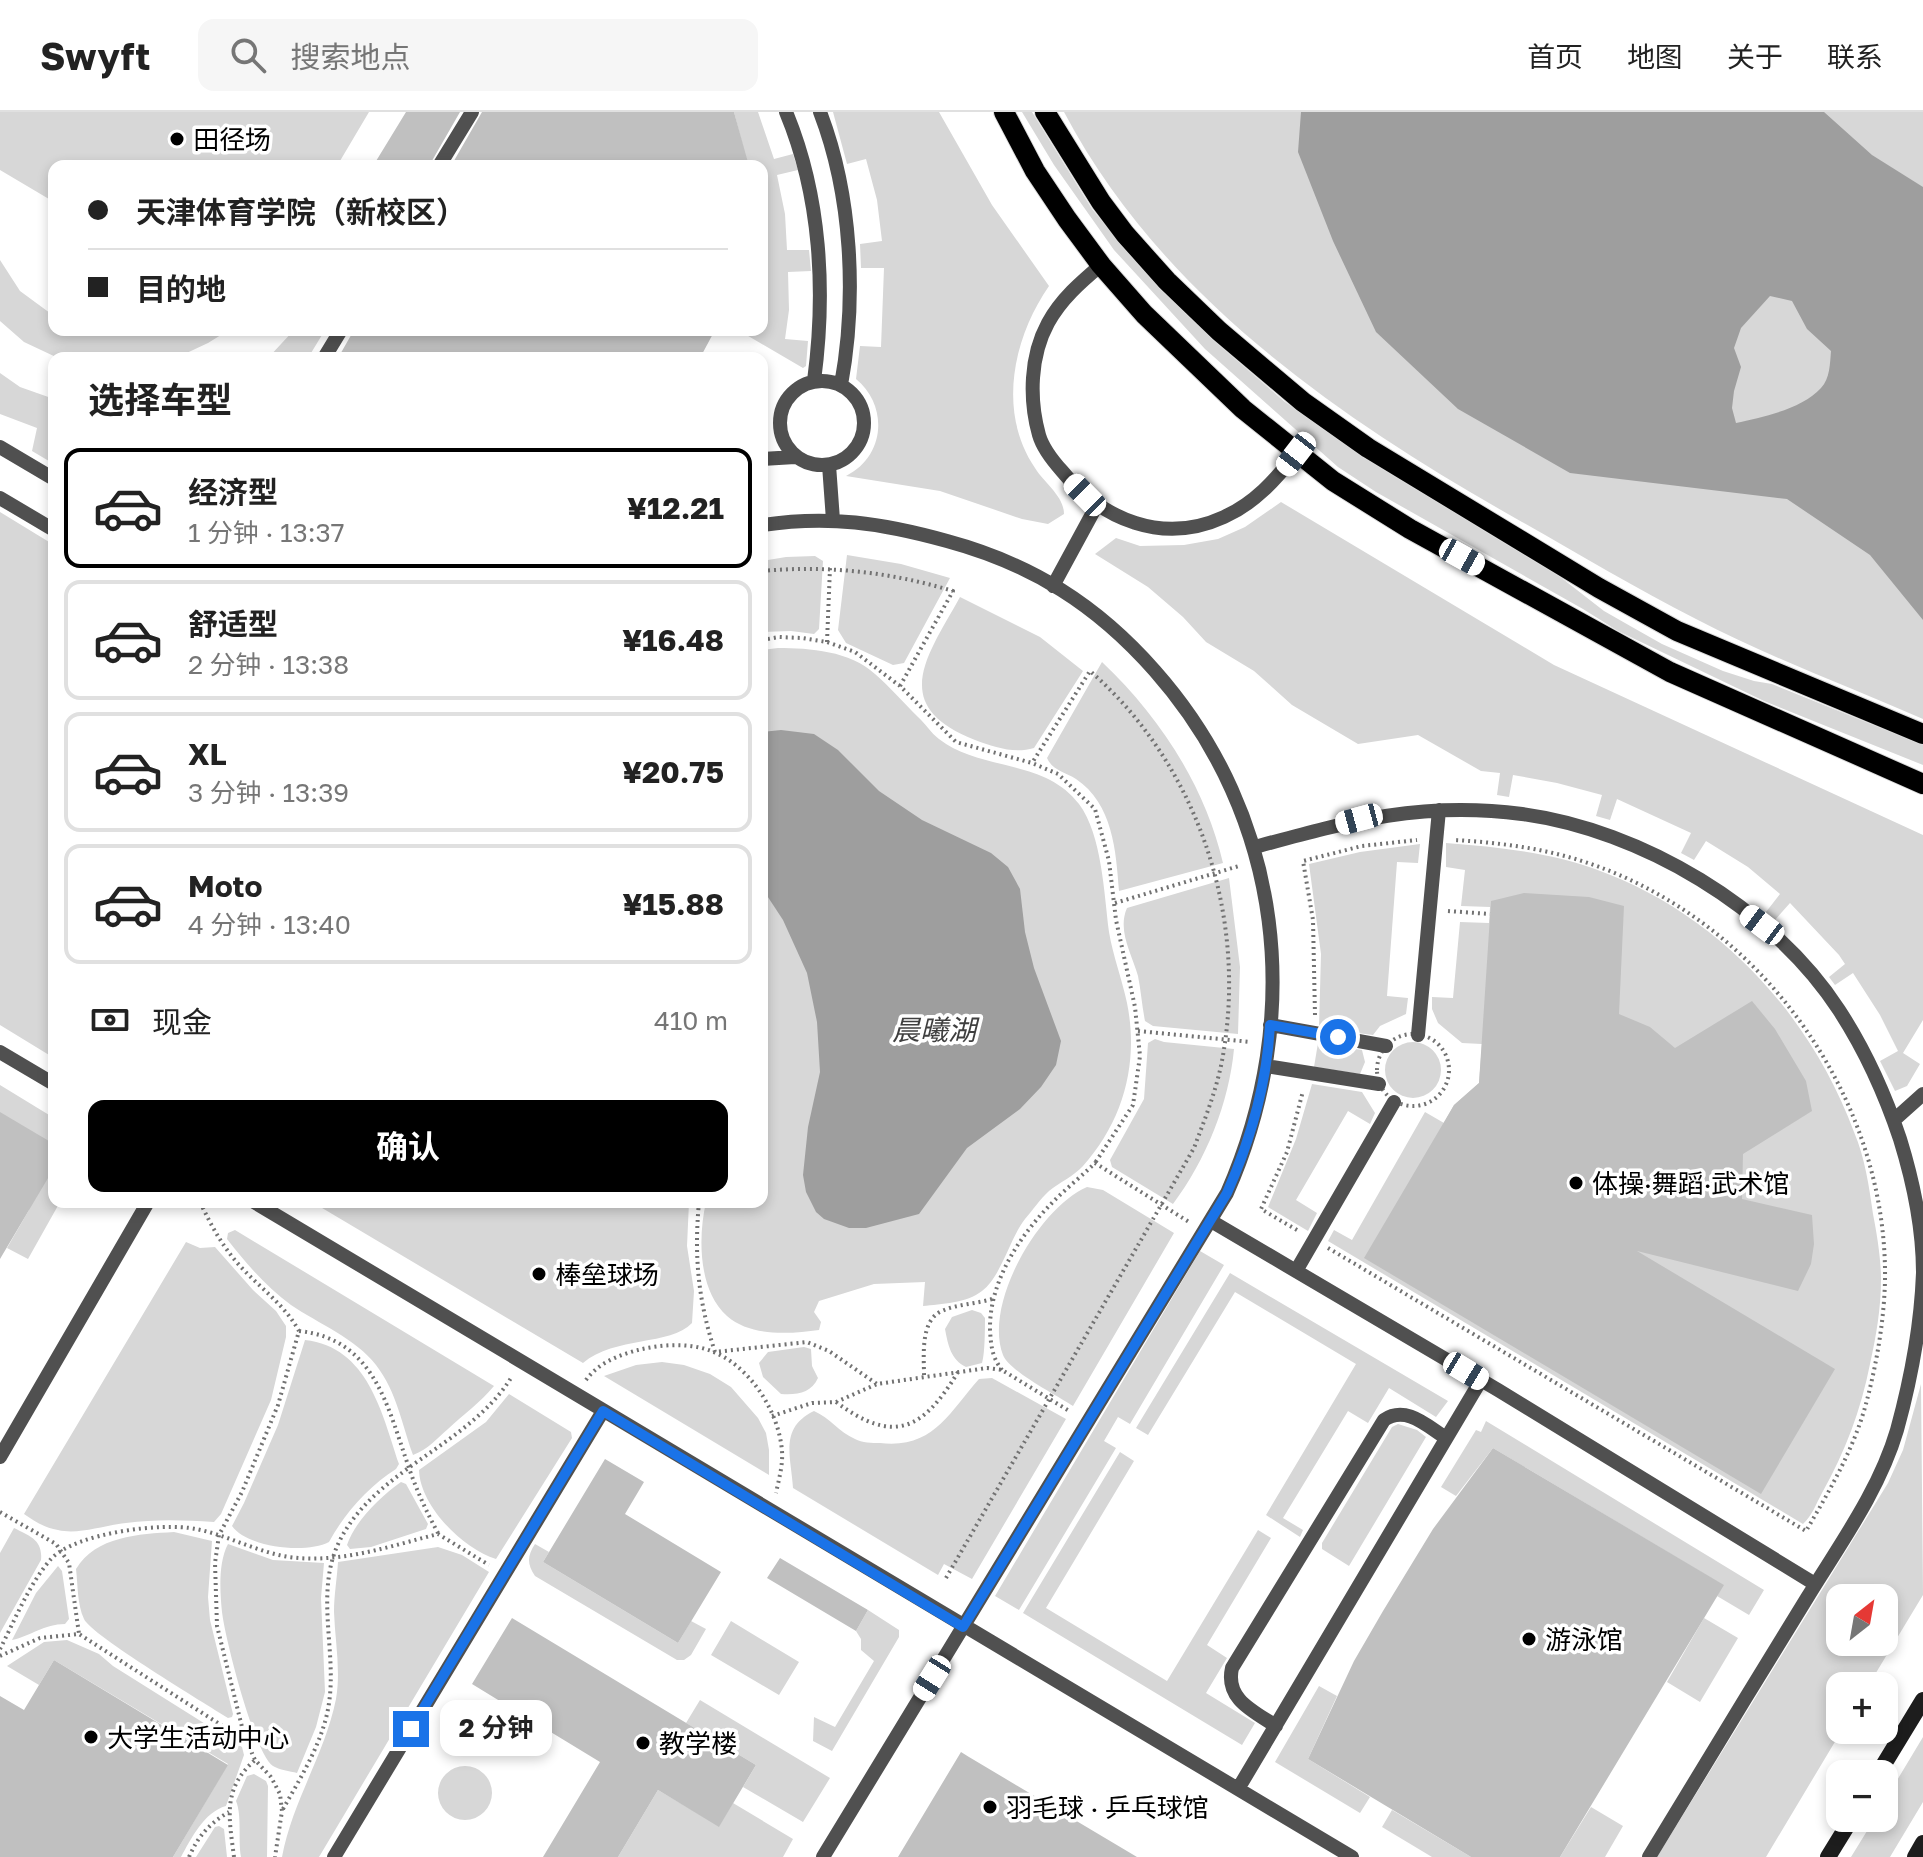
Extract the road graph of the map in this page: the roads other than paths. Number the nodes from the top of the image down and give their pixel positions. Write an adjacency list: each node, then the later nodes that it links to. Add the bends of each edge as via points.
1 (472, 112): 6 (lane)
2 (786, 112): 8 (lane, via 803,163 816,237 821,288)
3 (820, 112): 9 (lane, via 837,170 851,277)
4 (1004, 112): 7 (main road, via 1035,171)
5 (1045, 112): 22 (main road, via 1125,234 1219,331 1303,402 1379,455 1677,631)
6 (443, 160)
7 (1101, 265): 11 (main road, via 1190,360); 17 (lane, via 1047,323 1033,366 1039,437 1067,478)
8 (814, 381): 9 (lane); 12 (lane, via 801,386 782,406 780,434)
9 (841, 385): 14 (lane, via 860,405 863,433 848,457)
10 (0, 447): 15 (lane)
11 (1296, 454): 17 (lane, via 1252,501 1198,525 1153,528); 23 (main road, via 1410,529 1670,672)
12 (795, 457): 13 (lane); 14 (lane, via 807,464)
13 (768, 459)
14 (829, 465): 18 (lane)
15 (48, 475)
16 (0, 498): 20 (lane)
17 (1097, 505): 21 (lane)
18 (833, 520): 19 (lane); 21 (lane, via 894,527 967,546 1003,558)
19 (768, 524)
20 (48, 526)
21 (1053, 586): 25 (lane, via 1108,622 1182,702 1222,769)
22 (1923, 734)
23 (1923, 784)
24 (1439, 810): 25 (lane, via 1359,819); 27 (lane); 35 (lane, via 1523,814 1575,824 1650,851 1708,886 1762,925 1816,979 1857,1038)
25 (1257, 853): 26 (lane, via 1272,962)
26 (1270, 1025): 28 (lane); 30 (lane)
27 (1418, 1035)
28 (1386, 1046)
29 (0, 1052): 31 (lane)
30 (1266, 1066): 32 (lane); 38 (lane, via 1249,1138)
31 (48, 1080)
32 (1379, 1084)
33 (1923, 1094): 35 (lane)
34 (1394, 1102): 39 (lane)
35 (1894, 1120): 44 (lane, via 1921,1242 1913,1363 1879,1476)
36 (145, 1208): 43 (lane)
37 (264, 1208): 41 (lane)
38 (1208, 1227): 39 (lane); 45 (lane)
39 (1296, 1271): 40 (lane)
40 (1481, 1380): 42 (lane); 44 (lane)
41 (603, 1411): 45 (lane); 52 (lane)
42 (1446, 1438): 47 (lane); 47 (lane, via 1403,1414 1384,1420 1232,1668 1232,1692)
43 (0, 1457)
44 (1815, 1584): 55 (lane)
45 (963, 1627): 49 (lane); 53 (lane)
46 (1923, 1700): 48 (main road)
47 (1276, 1726): 49 (lane)
48 (1887, 1760)
49 (1238, 1789): 54 (lane)
50 (1843, 1832): 56 (main road)
51 (1923, 1843): 57 (main road)
52 (334, 1857)
53 (823, 1857)
54 (1352, 1857)
55 (1649, 1857)
56 (1828, 1857)
57 (1915, 1857)

